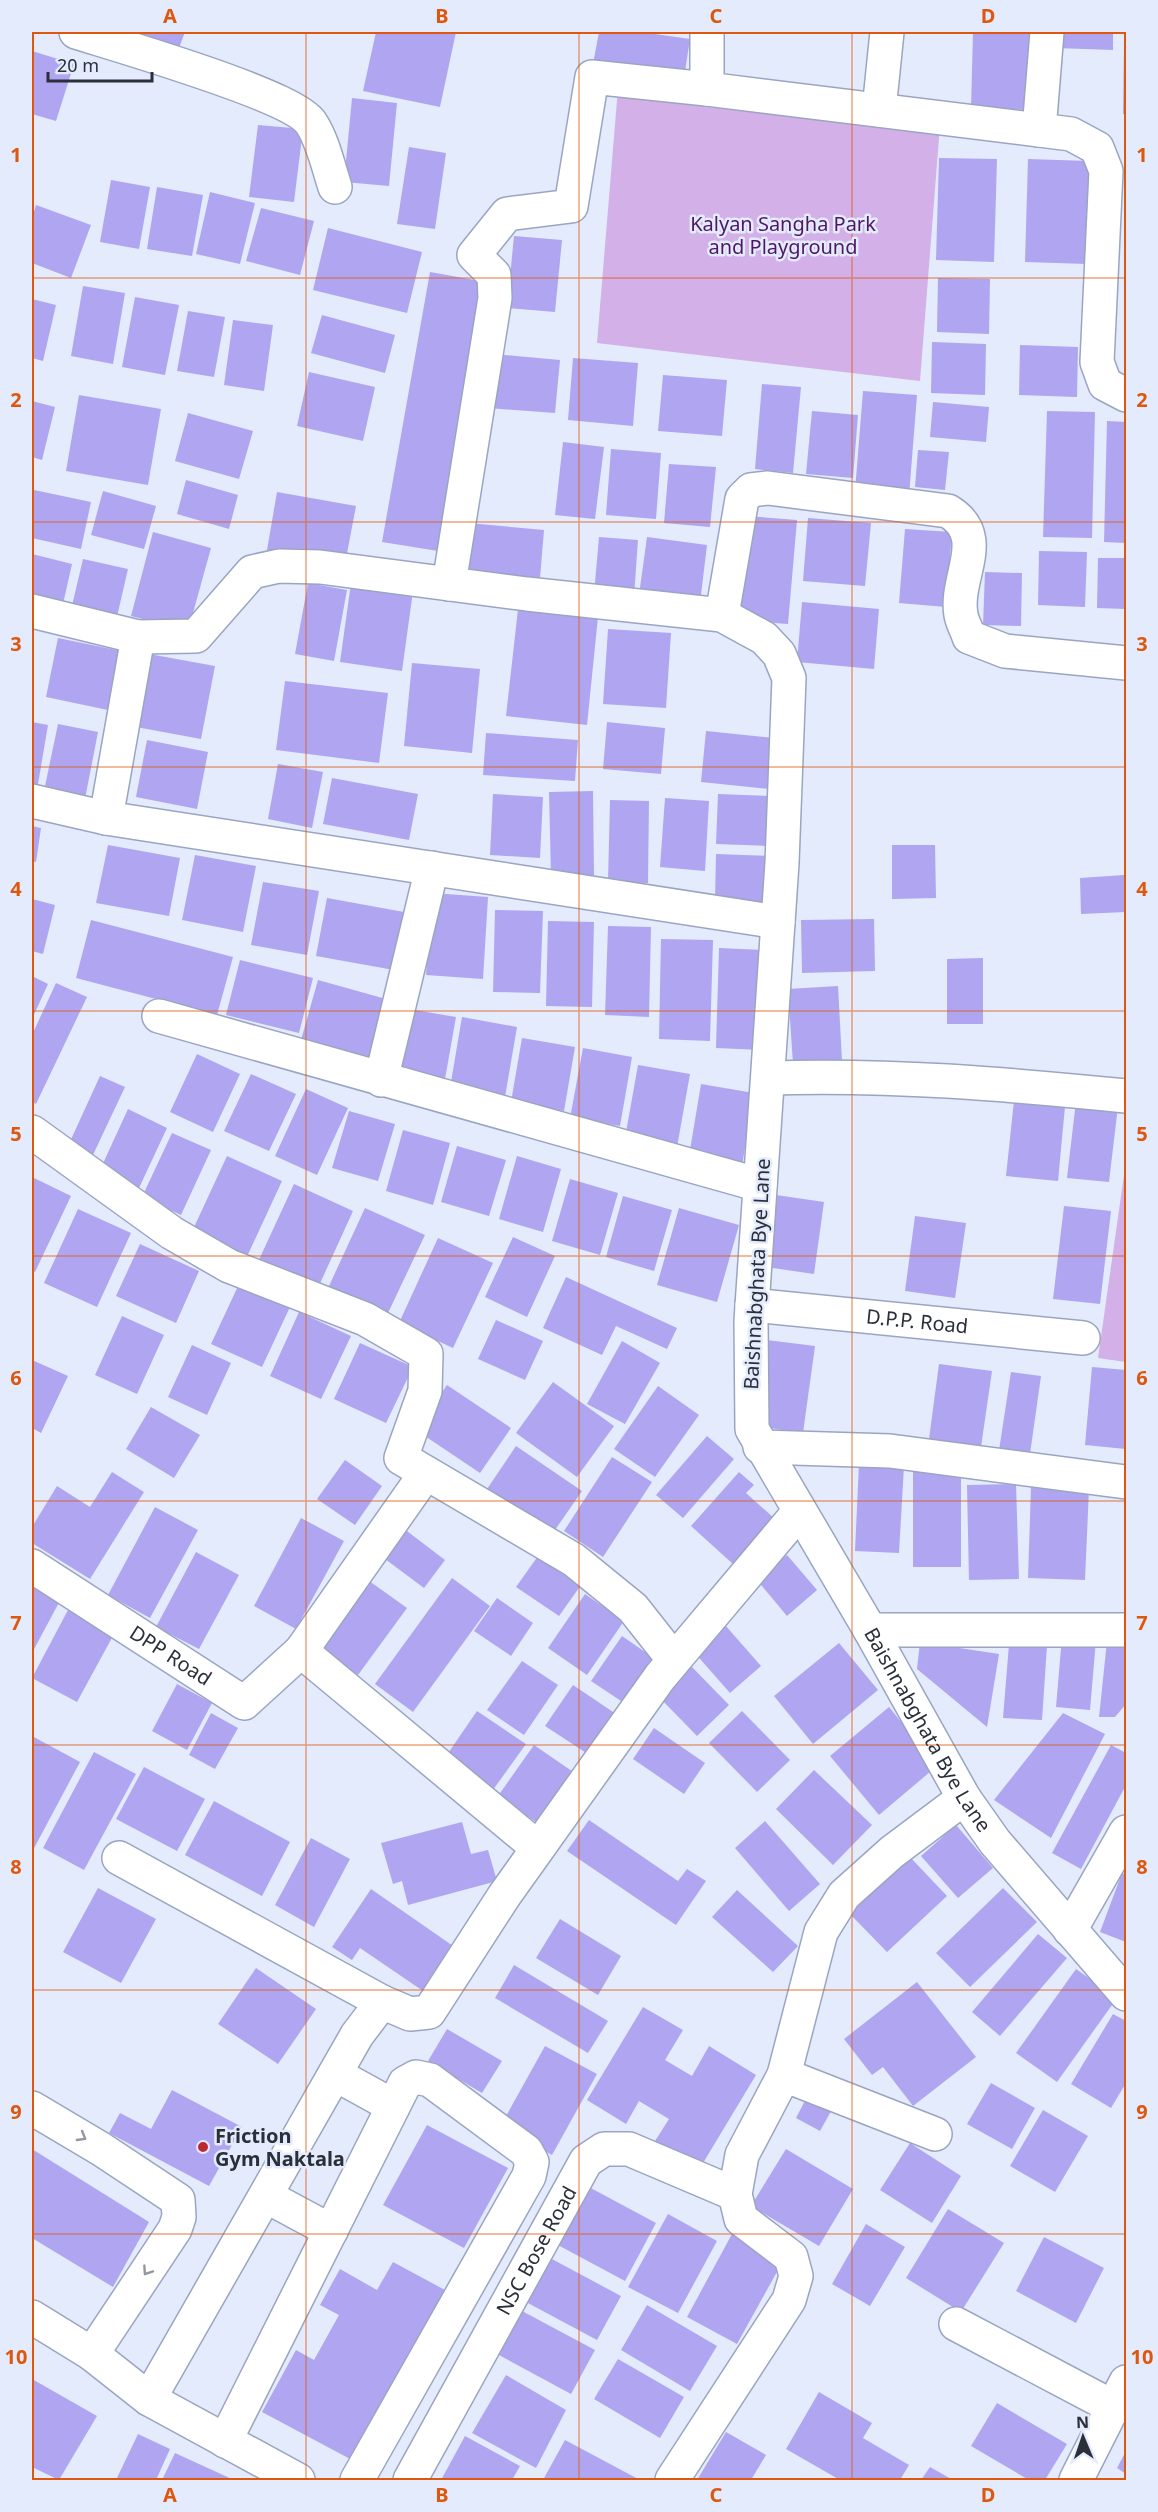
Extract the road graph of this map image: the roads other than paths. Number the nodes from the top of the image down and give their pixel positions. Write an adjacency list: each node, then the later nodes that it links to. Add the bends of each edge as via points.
1 (76, 32): 8 (street, via 259,92 289,107 310,121)
2 (707, 32): 5 (street)
3 (887, 32): 6 (street)
4 (1047, 32): 7 (street)
5 (707, 89): 6 (street); 10 (street, via 592,77 571,206 507,214 474,255 494,275 495,298)
6 (879, 111): 7 (street)
7 (1040, 130): 9 (street, via 1071,134 1097,148 1106,171 1097,362 1105,384)
8 (335, 187)
9 (1126, 395)
10 (448, 584): 12 (street); 13 (street, via 320,567 261,568 252,572 196,636)
11 (32, 611): 13 (street)
12 (722, 615): 14 (street, via 742,499 751,490 768,488 948,511 962,519 970,533 960,614 969,637 1005,651); 18 (street, Baishnabghata Bye Lane, via 764,638 779,654 789,678)
13 (138, 637): 16 (street)
14 (1126, 663)
15 (32, 801): 16 (street)
16 (106, 818): 17 (street)
17 (432, 868): 18 (street); 21 (street)
18 (778, 922): 20 (street, Baishnabghata Bye Lane)
19 (159, 1016): 21 (street)
20 (768, 1078): 22 (street, via 857,1075); 24 (street, Baishnabghata Bye Lane)
21 (381, 1080): 24 (street)
22 (1126, 1096)
23 (32, 1132): 28 (street, via 172,1233 229,1266 365,1319 426,1354 425,1391 401,1458)
24 (760, 1185): 25 (street, Baishnabghata Bye Lane)
25 (752, 1305): 26 (street, D.P.P. Road); 27 (street, Baishnabghata Bye Lane, via 752,1429)
26 (1083, 1338)
27 (760, 1447): 29 (street, via 890,1451); 30 (street, Baishnabghata Bye Lane)
28 (426, 1473): 34 (street); 35 (street, via 574,1560 633,1608)
29 (1126, 1482)
30 (799, 1512): 32 (street, Baishnabghata Bye Lane); 35 (street)
31 (32, 1566): 34 (street, DPP Road, via 244,1703)
32 (870, 1630): 33 (street); 36 (street, Baishnabghata Bye Lane)
33 (1126, 1630)
34 (301, 1651): 38 (street)
35 (674, 1660): 38 (street)
36 (964, 1798): 40 (street, Baishnabghata Bye Lane, via 995,1842); 44 (street, via 892,1852 844,1895 821,1932)
37 (1126, 1832): 40 (street)
38 (538, 1848): 42 (street, via 429,2012 410,2014)
39 (119, 1858): 42 (street)
40 (1070, 1930): 41 (street, Baishnabghata Bye Lane)
41 (1126, 1994)
42 (382, 2002): 43 (street)
43 (335, 2074): 45 (street); 49 (street)
44 (784, 2075): 47 (street); 48 (street, via 742,2155)
45 (393, 2106): 50 (street); 58 (street, via 405,2083 416,2077 430,2080 526,2151 532,2162 529,2176)
46 (32, 2108): 53 (street, one-way to 53, via 178,2200 175,2229)
47 (934, 2134)
48 (735, 2194): 59 (street, NSC Bose Road, via 629,2149 604,2149 586,2161); 60 (street, via 741,2219 791,2257 796,2276 789,2300)
49 (266, 2196): 50 (street); 55 (street)
50 (331, 2231): 56 (street)
51 (32, 2318): 53 (street)
52 (956, 2324): 54 (street)
53 (92, 2354): 55 (street)
54 (1120, 2394): 61 (street)
55 (149, 2399): 56 (street)
56 (225, 2441): 57 (street)
57 (298, 2481)
58 (357, 2481)
59 (410, 2481)
60 (672, 2481)
61 (1076, 2481)

